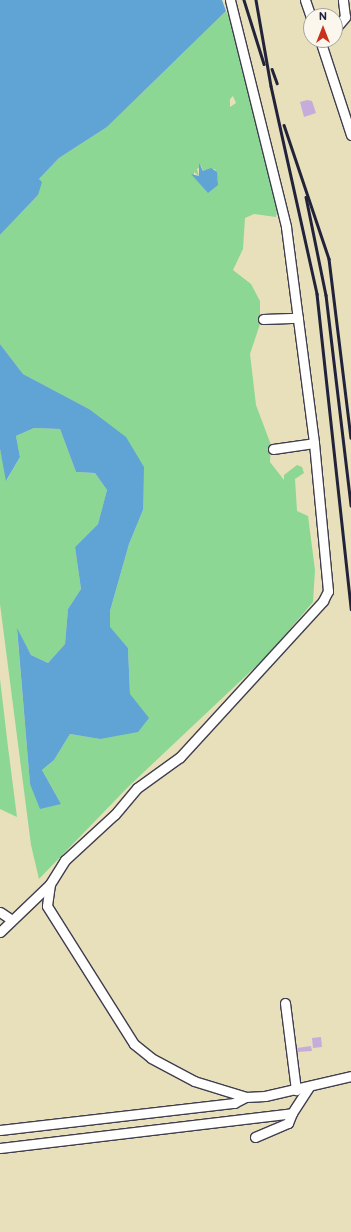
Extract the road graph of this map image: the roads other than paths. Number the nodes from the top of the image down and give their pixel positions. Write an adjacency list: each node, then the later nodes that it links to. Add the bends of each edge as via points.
1 (230, 0): 6 (lane, via 286,227)
2 (344, 0): 3 (lane)
3 (343, 20)
4 (323, 48): 5 (lane)
5 (351, 135)
6 (298, 318): 7 (lane); 8 (lane)
7 (263, 319)
8 (314, 442): 9 (lane); 10 (lane, via 328,590 323,601 180,757 137,788 114,815 65,860)
9 (273, 449)
10 (50, 884): 12 (lane); 18 (lane, via 47,906 58,927 134,1044 151,1058 194,1081)
11 (0, 912): 12 (lane)
12 (12, 920): 13 (lane)
13 (0, 932)
14 (284, 1003): 17 (lane)
15 (349, 1077): 16 (lane)
16 (309, 1087): 17 (lane); 19 (lane)
17 (296, 1090): 18 (lane)
18 (246, 1097): 20 (lane, via 234,1103)
19 (292, 1113): 21 (lane, via 288,1123); 22 (lane)
20 (0, 1130)
21 (255, 1137)
22 (0, 1148)

